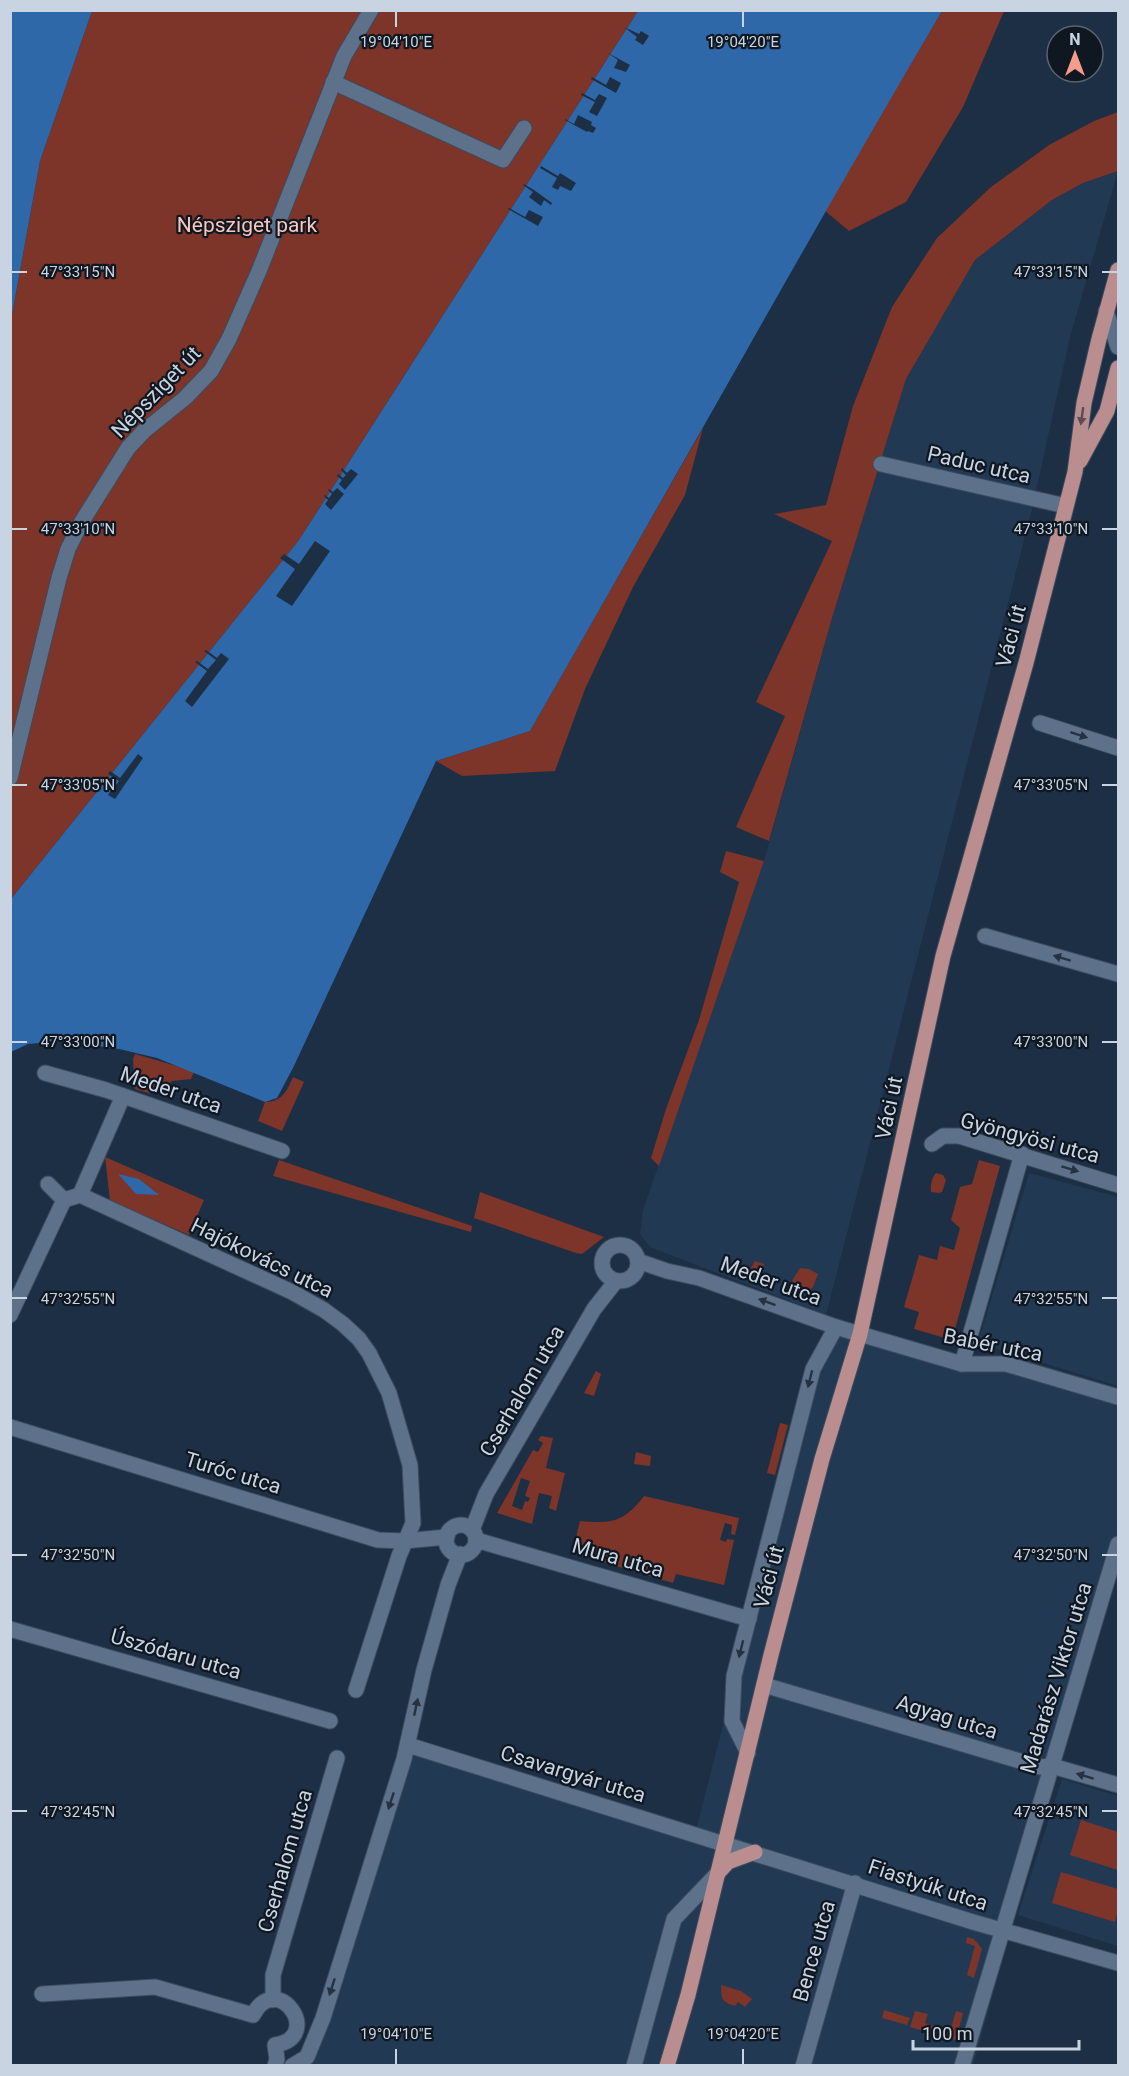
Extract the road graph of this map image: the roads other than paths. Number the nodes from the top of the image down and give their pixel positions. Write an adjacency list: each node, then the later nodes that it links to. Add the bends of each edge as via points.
1 (371, 10): 2 (street, Népsziget út)
2 (333, 82): 3 (street, via 502,160); 13 (street, Népsziget út, via 259,271 211,371 128,448 68,549)
3 (524, 128)
4 (1119, 270): 5 (main road, Váci út)
5 (1106, 311): 6 (street); 9 (main road, Váci út, one-way to 9, via 1084,403)
6 (1119, 347)
7 (1119, 368): 9 (main road, Váci út, via 1107,411)
8 (881, 464): 10 (street, Paduc utca)
9 (1075, 471): 10 (main road, Váci út)
10 (1066, 506): 29 (main road, Váci út, via 944,956)
11 (1040, 723): 12 (street, one-way to 12)
12 (1119, 748)
13 (10, 778)
14 (985, 936): 15 (street, one-way to 14)
15 (1119, 974)
16 (45, 1074): 17 (street, Meder utca)
17 (123, 1096): 19 (street, Meder utca); 23 (street)
18 (932, 1144): 20 (street, Gyöngyösi utca, via 943,1136 959,1136)
19 (282, 1151)
20 (1022, 1154): 22 (street, Gyöngyösi utca, one-way to 22); 30 (street)
21 (48, 1184): 24 (street)
22 (1119, 1185)
23 (80, 1195): 24 (street); 34 (street, Hajókovács utca, via 292,1292 324,1310 359,1339 389,1393 410,1465 413,1523)
24 (64, 1200): 27 (street)
25 (637, 1265): 26 (street, via 631,1278); 26 (street, via 632,1249 620,1244 610,1247 601,1261 603,1272); 28 (street, Meder utca, one-way to 25, via 699,1278)
26 (611, 1278): 33 (street, Cserhalom utca, via 486,1494)
27 (10, 1315)
28 (829, 1324): 29 (street, Meder utca); 37 (street, Váci út, one-way to 37, via 813,1369)
29 (860, 1334): 30 (street, Babér utca); 39 (main road, Váci út, via 822,1459)
30 (962, 1364): 31 (street, Babér utca, via 1006,1364)
31 (1119, 1397)
32 (10, 1426): 34 (street, Turóc utca, via 378,1540)
33 (470, 1532): 36 (street, via 454,1527); 36 (street, via 473,1549); 37 (street, Mura utca)
34 (405, 1541): 36 (street, Turóc utca); 40 (street)
35 (1119, 1544): 45 (street, Madarász Viktor utca)
36 (453, 1547): 42 (street, one-way to 36, via 448,1585)
37 (748, 1618): 43 (street, Váci út, one-way to 43, via 734,1676 732,1720)
38 (10, 1629): 41 (street, Úszódaru utca)
39 (764, 1685): 43 (main road, Váci út); 45 (street, Agyag utca, via 1040,1767)
40 (356, 1690)
41 (330, 1721)
42 (408, 1745): 47 (street, Csavargyár utca); 58 (street, one-way to 58, via 323,2018 307,2057)
43 (748, 1753): 47 (main road, Váci út)
44 (337, 1758): 56 (street, Cserhalom utca, via 273,1975)
45 (1052, 1766): 46 (street, Agyag utca, one-way to 45); 52 (street, Madarász Viktor utca)
46 (1119, 1785)
47 (726, 1843): 48 (street, Fiastyúk utca); 49 (main road, Váci út)
48 (755, 1852): 49 (main road, via 728,1862); 50 (street, Fiastyúk utca)
49 (718, 1874): 59 (street, Váci út, via 674,1919); 60 (main road, Váci út)
50 (855, 1883): 51 (street, Fiastyúk utca); 61 (street, Bence utca)
51 (973, 1922): 52 (street, Fiastyúk utca); 53 (street, via 987,1932)
52 (1002, 1930): 53 (street, Madarász Viktor utca); 54 (street, Fiastyúk utca)
53 (996, 1949): 62 (street, Madarász Viktor utca)
54 (1119, 1964)
55 (42, 1994): 56 (street, via 154,1986 253,2015 261,2004)
56 (273, 2000): 57 (street, via 287,2003 295,2013 297,2025 287,2041 275,2045)
57 (275, 2066)
58 (292, 2066)
59 (634, 2066)
60 (667, 2066)
61 (803, 2066)
62 (962, 2066)

